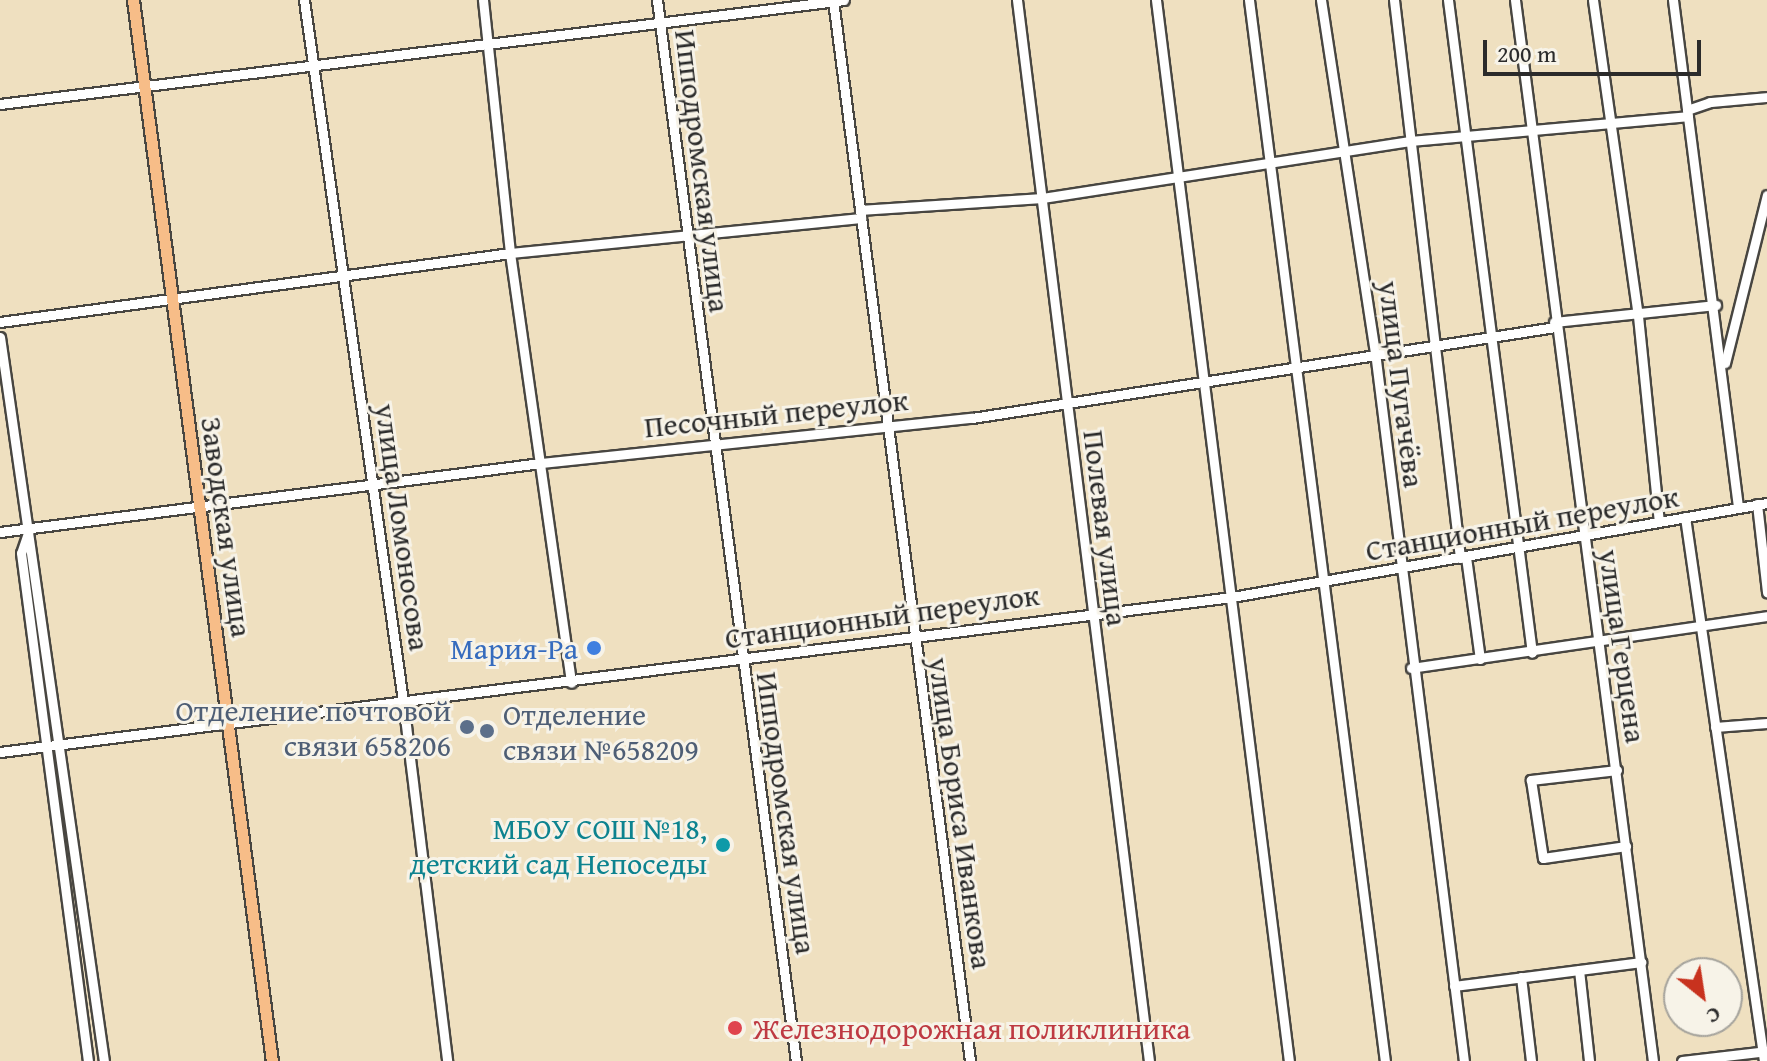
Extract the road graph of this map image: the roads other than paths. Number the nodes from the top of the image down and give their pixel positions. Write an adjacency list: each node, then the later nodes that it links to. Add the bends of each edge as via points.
1 (133, 0): 19 (main road, Заводская улица)
2 (304, 0): 18 (street, улица Ломоносова)
3 (483, 0): 17 (street)
4 (657, 0): 16 (street, Ипподромская улица)
5 (844, 0): 15 (street)
6 (1017, 0): 31 (street, Полевая улица)
7 (1156, 0): 29 (street)
8 (1249, 0): 28 (street)
9 (1321, 0): 27 (street, улица Пугачёва)
10 (1394, 0): 26 (street)
11 (1448, 0): 25 (street)
12 (1515, 0): 24 (street, улица Герцена)
13 (1593, 0): 23 (street)
14 (1673, 0): 22 (street)
15 (833, 1): 16 (street); 32 (street, улица Бориса Иванкова)
16 (660, 24): 17 (street); 33 (street, Ипподромская улица)
17 (489, 44): 18 (street); 34 (street)
18 (313, 69): 19 (street); 35 (street, улица Ломоносова)
19 (145, 85): 21 (street); 36 (main road, Заводская улица)
20 (1767, 97): 22 (street, via 1710,102)
21 (0, 104)
22 (1688, 113): 23 (street); 37 (street)
23 (1611, 125): 24 (street); 38 (street)
24 (1530, 127): 25 (street); 40 (street, улица Герцена)
25 (1465, 134): 26 (street); 41 (street)
26 (1409, 141): 27 (street); 43 (street)
27 (1346, 150): 28 (street); 44 (street, улица Пугачёва)
28 (1268, 161): 29 (street); 45 (street)
29 (1180, 176): 31 (street); 47 (street)
30 (1767, 195): 46 (street)
31 (1042, 198): 32 (street); 48 (street, Полевая улица)
32 (860, 214): 33 (street); 49 (street, улица Бориса Иванкова)
33 (687, 233): 34 (street); 50 (street, Ипподромская улица)
34 (510, 253): 35 (street); 51 (street)
35 (343, 274): 36 (street); 52 (street, улица Ломоносова)
36 (171, 298): 39 (street); 55 (main road, Заводская улица)
37 (1716, 305): 38 (street, Песочный переулок); 46 (street)
38 (1638, 316): 40 (street, Песочный переулок); 57 (street)
39 (0, 322)
40 (1554, 324): 41 (street, Песочный переулок); 60 (street, улица Герцена)
41 (1489, 336): 43 (street, Песочный переулок); 61 (street)
42 (0, 337): 58 (street)
43 (1432, 344): 44 (street, Песочный переулок); 62 (street)
44 (1375, 352): 45 (street, Песочный переулок); 63 (street, улица Пугачёва)
45 (1296, 364): 47 (street, Песочный переулок); 64 (street)
46 (1723, 370): 54 (street)
47 (1205, 378): 48 (street, Песочный переулок); 66 (street)
48 (1066, 401): 49 (street, Песочный переулок, via 972,418); 67 (street, Полевая улица)
49 (887, 425): 50 (street, Песочный переулок); 70 (street, улица Бориса Иванкова)
50 (713, 443): 51 (street, Песочный переулок); 73 (street, Ипподромская улица)
51 (541, 463): 52 (street, Песочный переулок); 76 (street)
52 (372, 485): 55 (street, Песочный переулок); 77 (street, улица Ломоносова)
53 (1762, 503): 54 (street, Станционный переулок); 65 (street)
54 (1738, 507): 56 (street, Станционный переулок)
55 (201, 508): 58 (street, Песочный переулок); 78 (main road, Заводская улица)
56 (1685, 517): 57 (street, Станционный переулок); 69 (street)
57 (1659, 521): 60 (street, Станционный переулок)
58 (30, 528): 59 (street, Песочный переулок); 81 (street); 82 (street, via 21,553)
59 (0, 532)
60 (1583, 533): 61 (street, Станционный переулок); 71 (street, улица Герцена)
61 (1519, 549): 62 (street, Станционный переулок); 72 (street)
62 (1463, 557): 63 (street, Станционный переулок); 74 (street)
63 (1401, 569): 64 (street, Станционный переулок); 75 (street, улица Пугачёва)
64 (1326, 583): 66 (street, Станционный переулок); 100 (street)
65 (1767, 592)
66 (1232, 597): 67 (street, Станционный переулок); 99 (street)
67 (1093, 613): 70 (street, Станционный переулок); 98 (street, Полевая улица)
68 (1767, 616): 69 (street)
69 (1701, 625): 71 (street); 80 (street)
70 (913, 635): 73 (street, Станционный переулок); 97 (street, улица Бориса Иванкова)
71 (1599, 643): 72 (street); 84 (street, улица Герцена)
72 (1532, 653): 74 (street)
73 (741, 659): 76 (street, Станционный переулок); 96 (street, Ипподромская улица)
74 (1480, 659): 75 (street)
75 (1411, 668): 89 (street, улица Пугачёва)
76 (571, 683): 77 (street, Станционный переулок)
77 (403, 701): 78 (street, Станционный переулок); 95 (street, улица Ломоносова)
78 (229, 723): 81 (street, Станционный переулок); 94 (main road, Заводская улица)
79 (1767, 723): 80 (street)
80 (1715, 727): 90 (street)
81 (63, 745): 82 (street, Станционный переулок); 93 (street)
82 (49, 746): 83 (street, Станционный переулок); 92 (street)
83 (0, 752)
84 (1617, 770): 85 (street, улица Герцена); 85 (street, via 1531,780 1543,858)
85 (1626, 846): 86 (street, улица Герцена)
86 (1641, 962): 87 (street); 104 (street, улица Герцена)
87 (1579, 970): 88 (street); 103 (street)
88 (1521, 977): 89 (street); 102 (street)
89 (1454, 986): 101 (street, улица Пугачёва)
90 (1764, 1055): 91 (street)
91 (1706, 1060): 105 (street)
92 (88, 1061)
93 (104, 1061)
94 (272, 1061)
95 (447, 1061)
96 (796, 1061)
97 (970, 1061)
98 (1149, 1061)
99 (1289, 1061)
100 (1385, 1061)
101 (1464, 1061)
102 (1531, 1061)
103 (1589, 1061)
104 (1653, 1061)
105 (1682, 1061)

